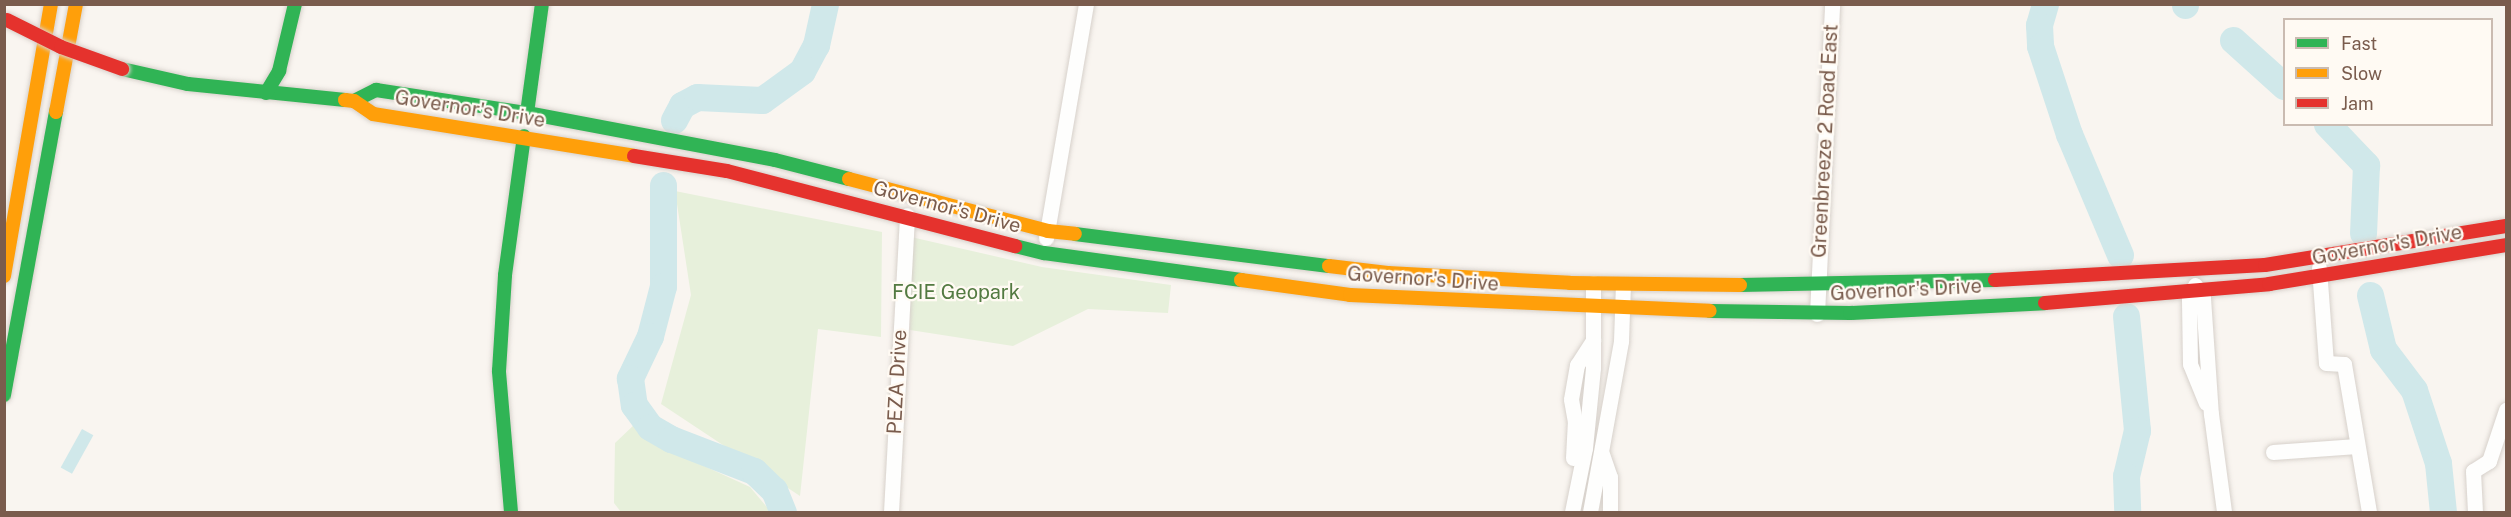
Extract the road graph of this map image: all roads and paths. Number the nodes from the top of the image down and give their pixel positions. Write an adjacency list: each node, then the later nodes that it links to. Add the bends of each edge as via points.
1 (51, 4): 20 (main road)
2 (76, 4): 29 (main road)
3 (281, 4): 9 (main road, via 265,69)
4 (295, 4): 9 (main road, via 279,71)
5 (542, 4): 11 (main road)
6 (1086, 4): 15 (street)
7 (1832, 4): 24 (street, Greenbreeze 2 Road East)
8 (6, 19): 9 (main road, Governor's Drive, bridge, via 61,47 122,69 188,84)
9 (266, 93): 10 (main road, Governor's Drive)
10 (354, 101): 11 (main road, Governor's Drive, via 376,90); 12 (main road, Governor's Drive, via 373,114)
11 (527, 113): 15 (main road, Governor's Drive, via 711,146)
12 (524, 136): 13 (main road, Governor's Drive, via 707,168); 36 (main road, via 505,275 499,370)
13 (907, 216): 17 (main road, Governor's Drive); 37 (street, PEZA Drive)
14 (2506, 226): 18 (main road, Governor's Drive)
15 (1048, 231): 17 (street); 22 (main road, Governor's Drive, via 1388,273)
16 (2506, 245): 21 (main road, Governor's Drive)
17 (1044, 253): 26 (main road, Governor's Drive, via 1300,290)
18 (2318, 258): 19 (main road, Governor's Drive); 21 (street)
19 (2194, 270): 24 (main road, Governor's Drive, via 2101,277); 25 (street)
20 (4, 276)
21 (2320, 277): 25 (main road, Governor's Drive); 31 (street, via 2326,363 2344,364)
22 (1585, 283): 23 (main road, Governor's Drive); 26 (street)
23 (1623, 284): 24 (main road, Governor's Drive); 27 (street)
24 (1818, 286): 28 (street, Greenbreeze 2 Road East)
25 (2196, 291): 28 (main road, Governor's Drive); 41 (street, via 2189,300 2190,364 2211,414)
26 (1585, 309): 27 (main road, Governor's Drive); 38 (street, via 1593,340 1577,365 1571,399 1575,446 1565,497)
27 (1622, 310): 28 (main road, Governor's Drive); 32 (street, via 1621,341)
28 (1817, 314)
29 (4, 395)
30 (2506, 410): 35 (street)
31 (2357, 446): 33 (street); 42 (street)
32 (1601, 451): 39 (street); 40 (street, via 1610,477)
33 (2273, 452)
34 (2506, 459): 35 (street)
35 (2489, 461): 43 (street, via 2474,471)
36 (512, 513)
37 (891, 513)
38 (1571, 513)
39 (1590, 513)
40 (1610, 513)
41 (2224, 513)
42 (2369, 513)
43 (2475, 513)

